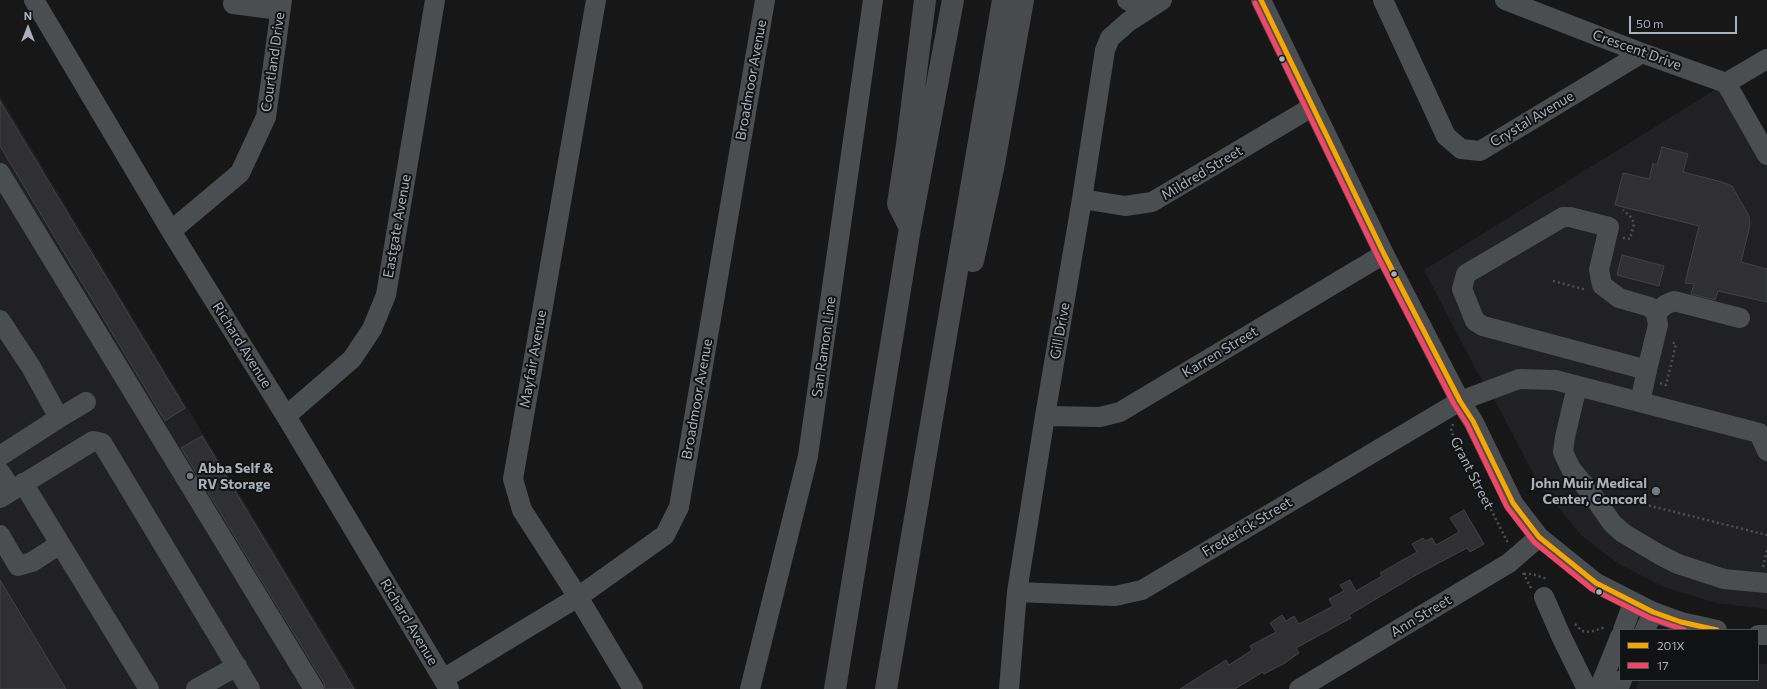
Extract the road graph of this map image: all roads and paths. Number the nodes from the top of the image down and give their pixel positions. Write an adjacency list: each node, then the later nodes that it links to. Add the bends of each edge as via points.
1 (34, 0): 26 (street, Richard Avenue)
2 (436, 0): 39 (street, Eastgate Avenue, via 386,295 372,329 352,359)
3 (596, 0): 57 (street, Mayfair Avenue, via 513,479 522,510)
4 (765, 0): 57 (street, Broadmoor Avenue, via 679,507 665,535)
5 (873, 0): 73 (street, San Ramon Line, via 808,456)
6 (925, 0): 25 (highway, via 898,204)
7 (953, 0): 25 (highway)
8 (1003, 0): 34 (highway)
9 (1023, 0): 34 (highway, via 993,169 953,354)
10 (1127, 0): 17 (street)
11 (1162, 0): 17 (street, Gill Drive)
12 (1261, 0): 21 (street, Grant Street)
13 (1383, 0): 18 (street, Crystal Avenue, via 1446,136 1462,149 1480,151)
14 (1505, 0): 18 (street, Crescent Drive)
15 (233, 4): 16 (street)
16 (281, 5): 26 (street, Courtland Drive, via 266,117 240,172)
17 (1145, 10): 24 (street, Gill Drive, via 1110,38 1105,50)
18 (1642, 53): 20 (street, Crescent Drive)
19 (1767, 59): 20 (street)
20 (1726, 83): 22 (street)
21 (1312, 107): 24 (street, Mildred Street, via 1152,202 1125,206); 27 (street, Grant Street)
22 (1767, 155)
23 (0, 173): 71 (street)
24 (1082, 199): 40 (street, Gill Drive)
25 (910, 228): 74 (highway)
26 (171, 231): 39 (street, Richard Avenue)
27 (1384, 254): 36 (street, Grant Street); 40 (street, Karren Street, via 1120,412 1100,417)
28 (1553, 281): 29 (path, via 1587,290)
29 (1601, 282): 30 (street, via 1619,298 1650,306); 33 (street, via 1599,270 1609,227 1563,217 1466,274 1462,289 1476,321 1483,326)
30 (1656, 312): 31 (street, via 1674,301); 33 (street, via 1658,325)
31 (1740, 318)
32 (0, 320): 41 (street, via 31,367)
33 (1647, 370): 38 (street)
34 (938, 380): 75 (highway)
35 (1577, 386): 36 (street, Frederick Street, via 1555,380 1519,379); 38 (street, Frederick Street); 46 (street, via 1563,452 1571,469)
36 (1460, 401): 49 (street, Grant Street, via 1473,421 1513,503); 50 (path, Grant Street, via 1451,431); 56 (street, Frederick Street, via 1142,590 1115,596)
37 (86, 402): 41 (street)
38 (1640, 402): 42 (street, Frederick Street, via 1759,433)
39 (286, 416): 67 (street, Richard Avenue)
40 (1045, 416): 56 (street, Gill Drive)
41 (59, 418): 43 (street)
42 (1767, 451)
43 (0, 456)
44 (0, 472): 45 (street)
45 (12, 490): 51 (street); 66 (street, via 93,440 102,443)
46 (1591, 493): 48 (path); 54 (street, via 1612,523 1623,533 1678,564 1724,579)
47 (0, 535): 51 (street, via 18,566 32,562)
48 (1767, 535)
49 (1539, 537): 58 (street, Grant Street, via 1596,583); 77 (street, Ann Street, via 1509,563)
50 (1508, 542)
51 (60, 544): 68 (street)
52 (1767, 550): 54 (path)
53 (1524, 574): 55 (path, via 1548,580)
54 (1765, 575)
55 (1548, 590): 78 (street, via 1560,636)
56 (1017, 592): 76 (street, Gill Drive)
57 (578, 597): 67 (street, Broadmoor Avenue); 72 (street, Mayfair Avenue)
58 (1633, 603): 59 (street, Grant Street); 62 (street)
59 (1653, 612): 63 (street); 64 (street, Grant Street)
60 (1573, 620): 61 (path, via 1582,630 1590,632 1616,623)
61 (1620, 629)
62 (1623, 629)
63 (1645, 629)
64 (1712, 629)
65 (1619, 639): 79 (street)
66 (237, 666): 69 (street); 70 (street)
67 (446, 684)
68 (149, 689)
69 (196, 689)
70 (250, 689)
71 (314, 689)
72 (633, 689)
73 (750, 689)
74 (835, 689)
75 (886, 689)
76 (1009, 689)
77 (1299, 689)
78 (1587, 689)
79 (1599, 689)

